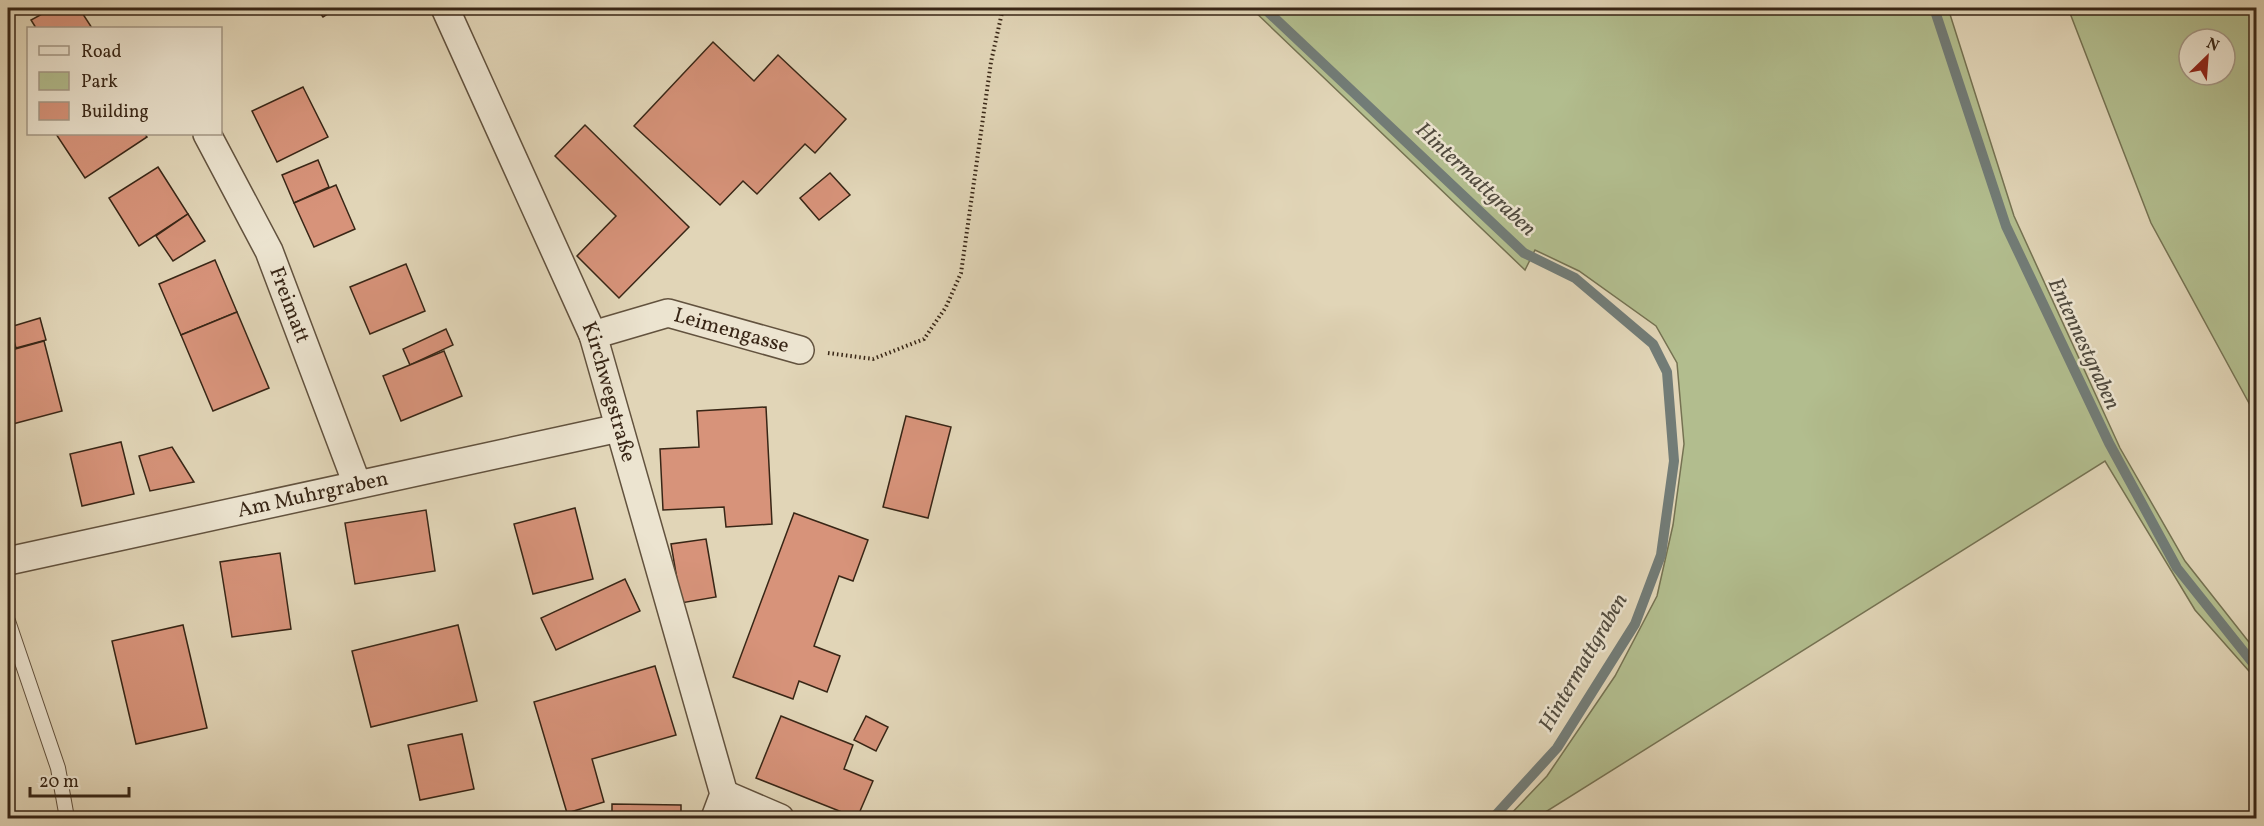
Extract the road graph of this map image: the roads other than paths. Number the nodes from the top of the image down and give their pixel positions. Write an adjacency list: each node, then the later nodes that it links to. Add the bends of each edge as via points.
1 (445, 8): 3 (street, Kirchwegstraße)
2 (208, 135): 6 (street, Freimatt, via 269,251)
3 (593, 335): 4 (street, Leimengasse, via 668,313); 5 (street, Kirchwegstraße)
4 (800, 350)
5 (619, 428): 6 (street, Am Muhrgraben); 9 (street, Kirchwegstraße)
6 (357, 484): 7 (street, Am Muhrgraben)
7 (8, 561)
8 (8, 621): 10 (lane, via 58,768)
9 (719, 806): 11 (street, Kirchwegstraße)
10 (67, 819)
11 (780, 819)

